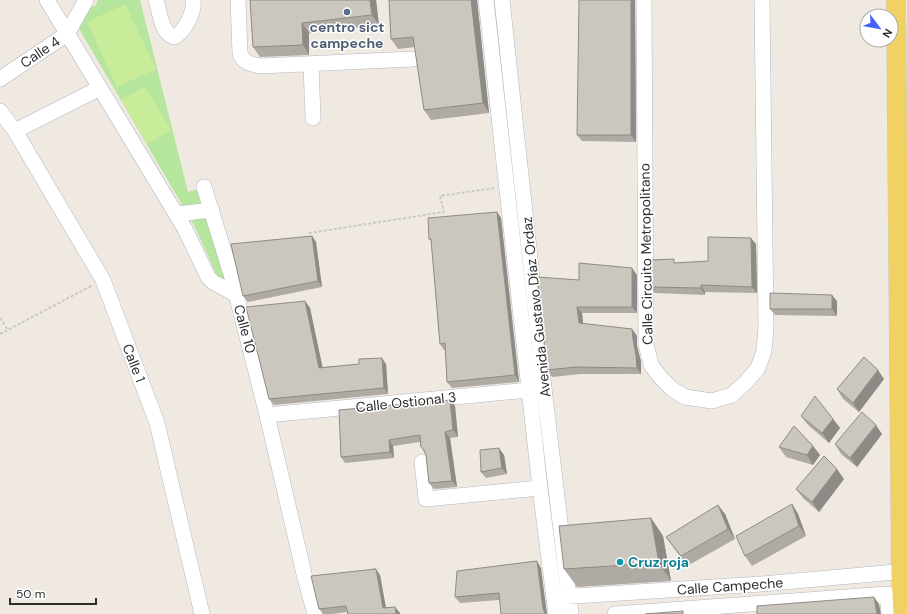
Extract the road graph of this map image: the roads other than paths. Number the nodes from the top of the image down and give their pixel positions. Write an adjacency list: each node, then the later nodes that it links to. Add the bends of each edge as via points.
1 (47, 0): 11 (street, Calle 10)
2 (86, 0): 11 (street, Calle 4)
3 (156, 0): 4 (street, via 165,31 174,37 179,35 194,9)
4 (193, 0)
5 (238, 0): 13 (street, via 240,53 246,62 260,66)
6 (486, 0): 23 (street, Avenida Gustavo Díaz Ordaz, via 507,185)
7 (502, 0): 23 (street, Avenida Gustavo Díaz Ordaz)
8 (644, 0): 9 (street, Calle Circuito Metropolitano, via 646,344 652,365 672,389 685,397 712,402 732,395 746,382 758,368 764,351 766,328)
9 (762, 0)
10 (896, 0): 27 (main road)
11 (67, 34): 14 (street, Calle 4); 15 (street, Calle 10)
12 (413, 59): 13 (street)
13 (311, 64): 17 (street)
14 (0, 79)
15 (100, 88): 18 (street); 21 (street, Calle 10)
16 (0, 111): 18 (street, Calle 1)
17 (313, 118)
18 (15, 131): 35 (street, Calle 1, via 103,280 157,423)
19 (204, 187): 20 (street)
20 (212, 210): 21 (street); 22 (street)
21 (176, 214): 22 (street, Calle 10, via 186,229 208,277)
22 (235, 294): 24 (street, Calle 10)
23 (537, 389): 24 (street, Calle Ostional 3); 26 (street, Avenida Gustavo Díaz Ordaz); 31 (street, Avenida Gustavo Díaz Ordaz)
24 (267, 415): 36 (street, Calle 10)
25 (422, 462): 26 (street, via 426,499)
26 (540, 488): 30 (street, Avenida Gustavo Díaz Ordaz)
27 (904, 572): 28 (street, Calle Campeche); 32 (main road)
28 (761, 584): 29 (street, Calle Campeche); 33 (street)
29 (638, 592): 31 (street, Calle Campeche); 34 (street)
30 (554, 597): 31 (street, Calle Campeche); 37 (street, Avenida Gustavo Díaz Ordaz)
31 (569, 597): 38 (street, Avenida Gustavo Díaz Ordaz)
32 (900, 601): 33 (street, Calle Campeche); 40 (street)
33 (765, 602): 34 (street, Calle Campeche)
34 (641, 613): 39 (street, Calle Campeche)
35 (202, 614)
36 (315, 614)
37 (556, 614)
38 (572, 614)
39 (614, 614)
40 (889, 614)

